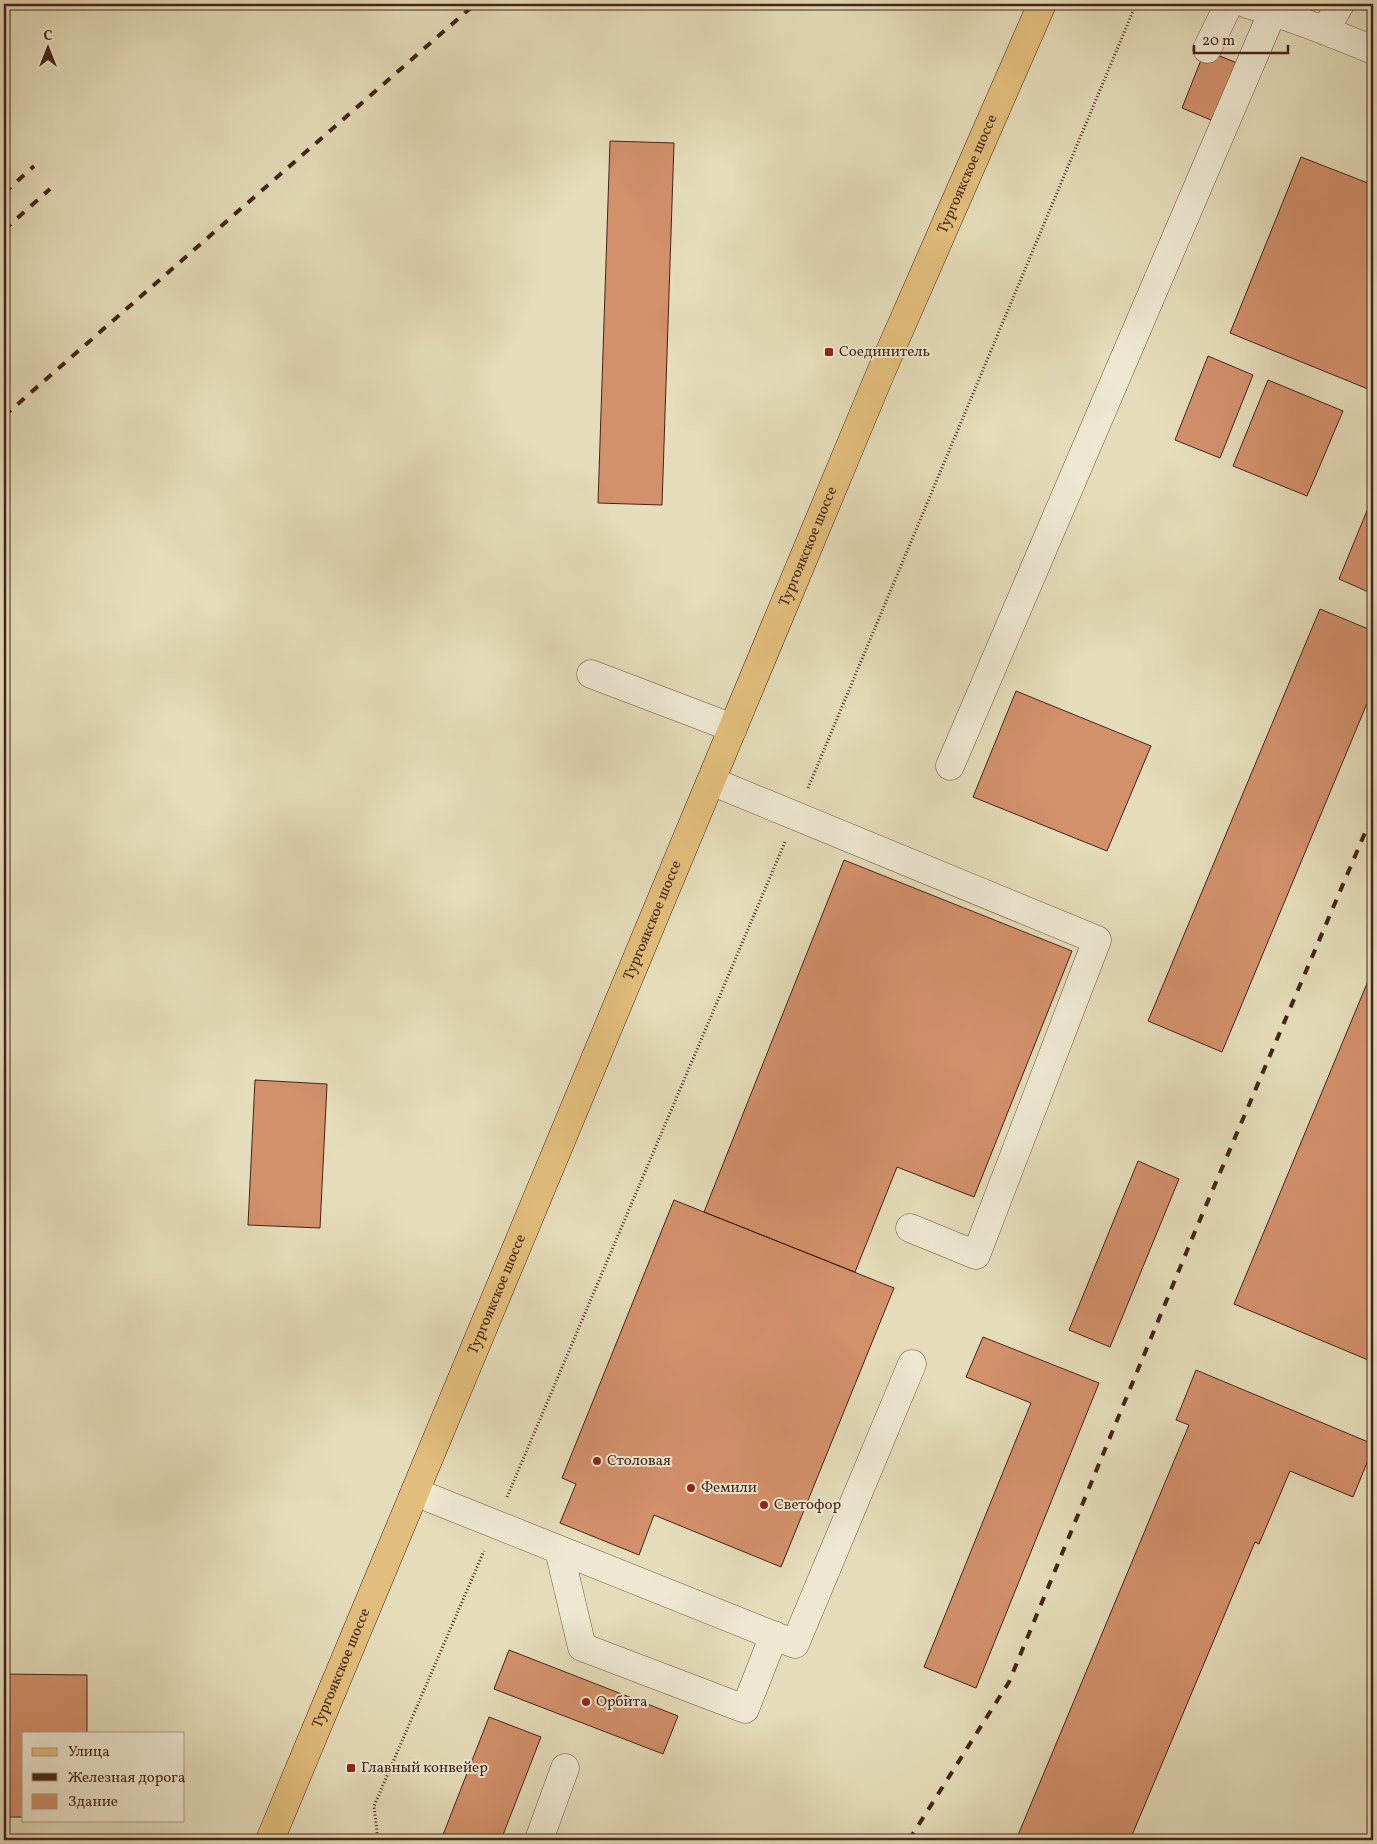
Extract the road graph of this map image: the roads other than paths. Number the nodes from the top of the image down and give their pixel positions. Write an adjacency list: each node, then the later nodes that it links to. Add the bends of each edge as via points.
1 (1042, 4): 10 (main road, Тургоякское шоссе, via 881,372)
2 (1229, 4): 7 (lane)
3 (1247, 4): 5 (lane)
4 (1340, 4): 6 (lane)
5 (1273, 11): 6 (lane); 11 (lane)
6 (1325, 30): 8 (lane)
7 (1207, 49)
8 (1373, 50)
9 (591, 674): 10 (lane)
10 (733, 728): 12 (main road, Тургоякское шоссе)
11 (950, 766)
12 (711, 781): 13 (lane, via 1097,940 976,1254); 15 (main road, Тургоякское шоссе)
13 (910, 1228)
14 (912, 1364): 17 (lane, via 795,1644)
15 (415, 1492): 16 (lane); 19 (main road, Тургоякское шоссе)
16 (559, 1550): 17 (lane); 17 (lane, via 582,1647 745,1710)
17 (774, 1635)
18 (565, 1768): 20 (lane)
19 (270, 1840)
20 (539, 1840)

